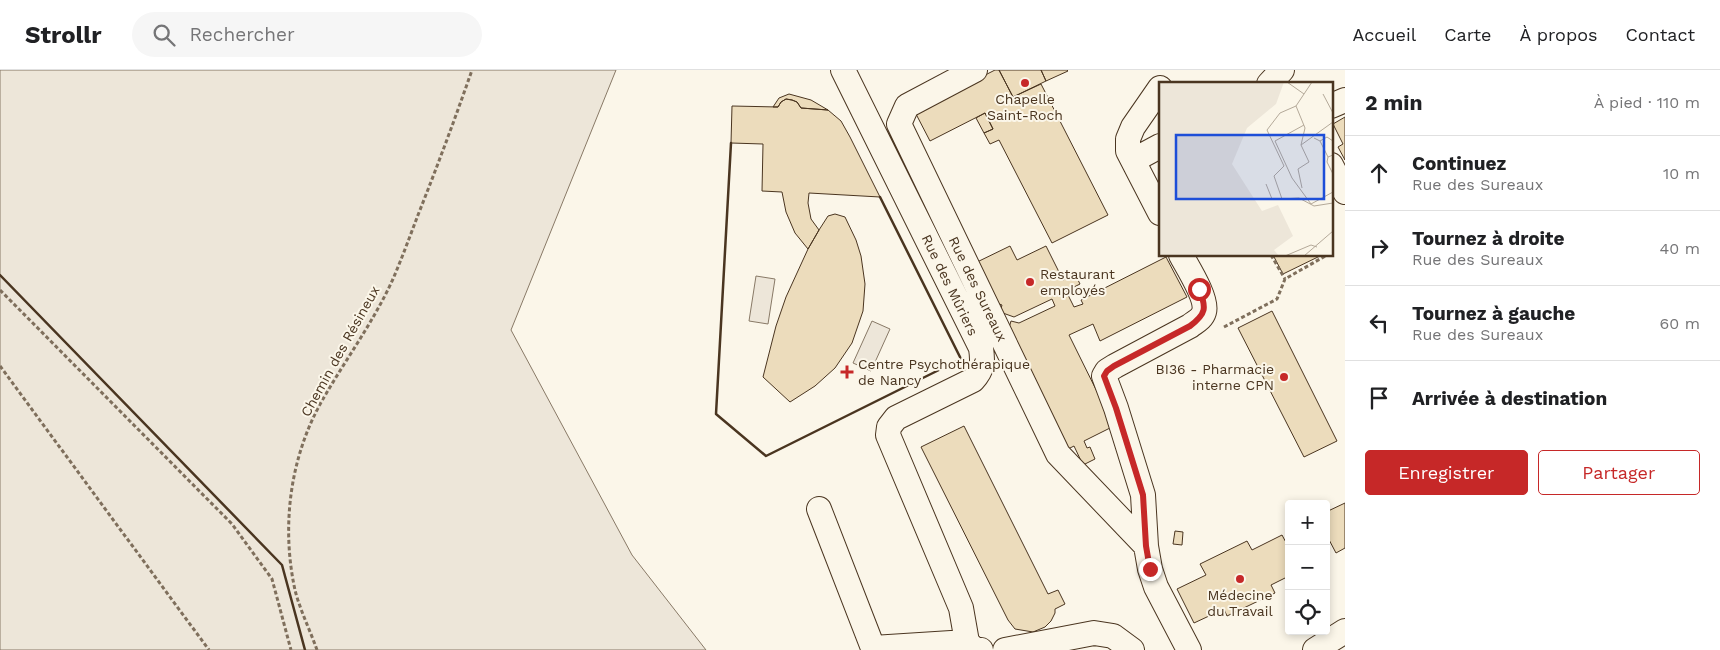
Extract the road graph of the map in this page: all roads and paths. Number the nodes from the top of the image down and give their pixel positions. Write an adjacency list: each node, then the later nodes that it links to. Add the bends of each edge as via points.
1 (472, 70): 27 (path, Chemin des Résineux, via 393,279 321,402 297,463 291,489 290,556 296,591)
2 (843, 70): 24 (street, Rue des Mûriers, via 981,348 981,372 974,380 896,418 889,427 888,435)
3 (975, 70): 22 (street, Rue des Sureaux, via 906,106 899,124 1058,454)
4 (1168, 70): 5 (street)
5 (1163, 82)
6 (1159, 89): 10 (street, via 1128,139 1128,151)
7 (1345, 100): 8 (street)
8 (1332, 106)
9 (1159, 147): 10 (street)
10 (1134, 160): 13 (street)
11 (1332, 167): 12 (street)
12 (1345, 192)
13 (1159, 211)
14 (1182, 256): 22 (street, via 1204,301 1200,319 1114,366 1104,376 1143,495)
15 (1272, 256): 17 (path)
16 (1325, 256): 17 (path)
17 (1284, 280): 19 (path, via 1277,299)
18 (0, 290): 26 (path, via 232,524 272,579)
19 (1224, 327)
20 (0, 366): 25 (path)
21 (819, 508): 24 (street, via 873,648)
22 (1146, 546): 30 (street, via 1156,587)
23 (1345, 631): 31 (street)
24 (974, 646)
25 (209, 650)
26 (291, 650)
27 (317, 650)
28 (1005, 650): 29 (street, via 1094,633 1113,636)
29 (1132, 650)
30 (1189, 650)
31 (1315, 650)

